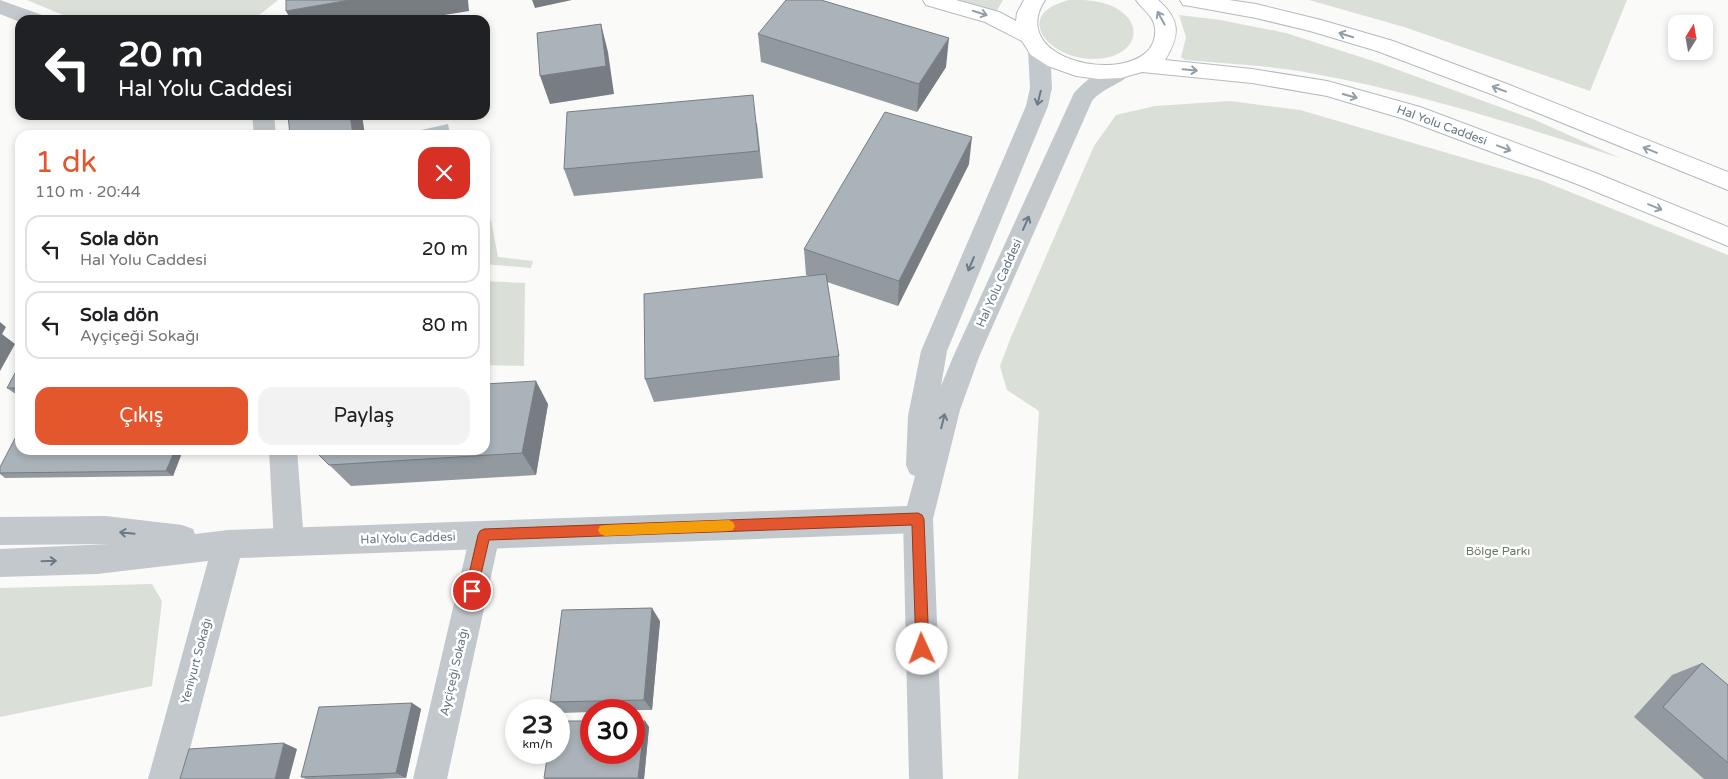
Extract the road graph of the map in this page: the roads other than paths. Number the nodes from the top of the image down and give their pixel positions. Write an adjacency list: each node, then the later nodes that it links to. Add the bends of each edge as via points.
1 (933, 0): 7 (main road, one-way to 7, via 992,17)
2 (1035, 0): 7 (main road, via 1029,6 1025,21)
3 (1146, 0): 8 (main road, one-way to 3, via 1157,55 1165,41 1166,26 1159,12)
4 (1190, 0): 9 (main road, one-way to 4, via 1384,46 1314,24)
5 (0, 6): 6 (street)
6 (22, 15)
7 (1034, 43): 8 (main road, via 1056,61 1076,69 1099,72); 12 (street, one-way to 12, via 1041,88 1037,106 934,352 922,416)
8 (1131, 68): 10 (main road, Hal Yolu Caddesi, one-way to 10, via 1252,76 1327,89 1403,110 1585,178); 12 (street, Hal Yolu Caddesi, one-way to 8, via 946,410 966,357 1082,98 1091,87)
9 (1728, 181)
10 (1728, 237)
11 (283, 455): 15 (street)
12 (918, 519): 14 (street, Hal Yolu Caddesi); 20 (street)
13 (0, 531): 16 (street, Hal Yolu Caddesi, one-way to 13, via 106,530)
14 (484, 535): 15 (street, Hal Yolu Caddesi); 19 (street, Ayçiçeği Sokağı)
15 (289, 542): 16 (street, Hal Yolu Caddesi)
16 (228, 544): 17 (street, Hal Yolu Caddesi, one-way to 16, via 96,560); 18 (street, Yeniyurt Sokağı)
17 (0, 563)
18 (164, 779)
19 (430, 779)
20 (926, 779)

